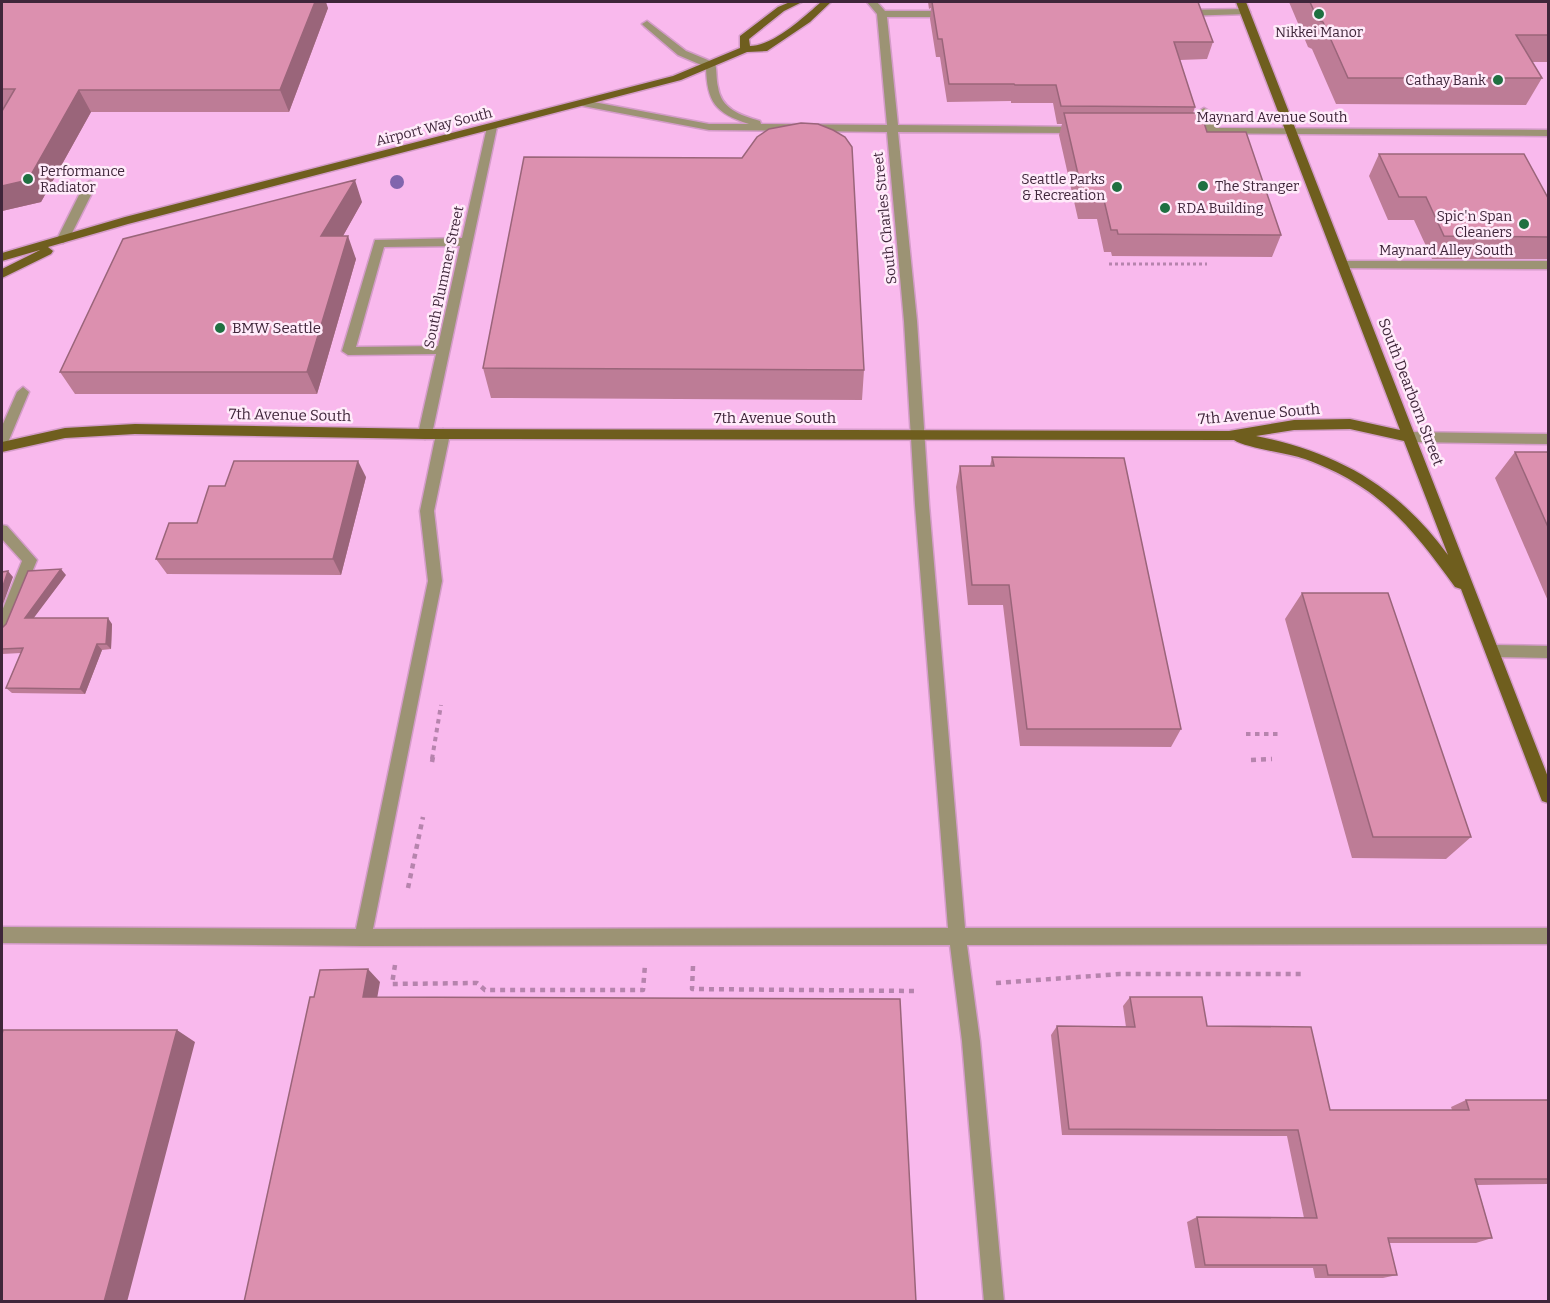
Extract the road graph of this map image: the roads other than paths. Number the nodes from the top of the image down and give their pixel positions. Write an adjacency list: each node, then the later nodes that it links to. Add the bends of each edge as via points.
1 (797, 2): 10 (main road, via 744,38)
2 (826, 2): 10 (main road, Airport Way South, via 807,20 763,49)
3 (872, 2): 7 (street)
4 (1241, 2): 5 (main road, South Dearborn Street)
5 (1245, 12): 6 (street); 20 (main road, South Dearborn Street)
6 (1174, 13)
7 (882, 14): 8 (street); 16 (street, South Charles Street)
8 (963, 14)
9 (647, 24): 11 (street, via 682,53)
10 (745, 49): 11 (main road, Airport Way South)
11 (711, 66): 12 (main road, Airport Way South); 15 (street, via 717,104 734,117)
12 (583, 103): 14 (main road, Airport Way South); 15 (street, via 710,128)
13 (1204, 111): 19 (street)
14 (492, 127): 23 (main road, Airport Way South); 25 (street, South Plummer Street)
15 (779, 129): 16 (street)
16 (891, 129): 17 (street); 34 (street, South Charles Street)
17 (1086, 130)
18 (1177, 131): 19 (street, Maynard Avenue South)
19 (1212, 131): 20 (street, Maynard Avenue South)
20 (1291, 132): 21 (street, Maynard Avenue South); 27 (main road, South Dearborn Street)
21 (1548, 133)
22 (90, 185): 24 (street)
23 (125, 221): 24 (main road, Airport Way South); 29 (main road, Airport Way South)
24 (63, 239): 26 (main road, Airport Way South)
25 (466, 242): 30 (street, South Plummer Street); 30 (street, via 379,243 348,351)
26 (2, 256)
27 (1343, 265): 28 (street, Maynard Alley South); 36 (main road, South Dearborn Street)
28 (1548, 265)
29 (2, 274)
30 (443, 350): 32 (street, South Plummer Street)
31 (23, 392): 38 (street)
32 (425, 434): 33 (main road, 7th Avenue South); 39 (main road, 7th Avenue South, via 97,430)
33 (443, 434): 34 (main road, 7th Avenue South); 49 (street, via 427,511 435,580)
34 (919, 435): 35 (main road, 7th Avenue South); 47 (street, South Charles Street)
35 (1229, 436): 36 (main road, 7th Avenue South, via 1294,425 1350,424); 41 (main road, via 1309,455 1366,482 1406,514)
36 (1409, 437): 37 (street, 7th Avenue South); 41 (main road, South Dearborn Street)
37 (1548, 439)
38 (2, 440)
39 (2, 447)
40 (2, 530): 42 (street, via 30,560)
41 (1472, 599): 43 (main road, South Dearborn Street)
42 (2, 628)
43 (1492, 651): 44 (street); 45 (main road, South Dearborn Street)
44 (1548, 652)
45 (1548, 796)
46 (2, 935): 49 (street)
47 (957, 935): 48 (street); 49 (street); 50 (street, South Charles Street, via 971,1041)
48 (1548, 936)
49 (363, 938)
50 (994, 1302)

